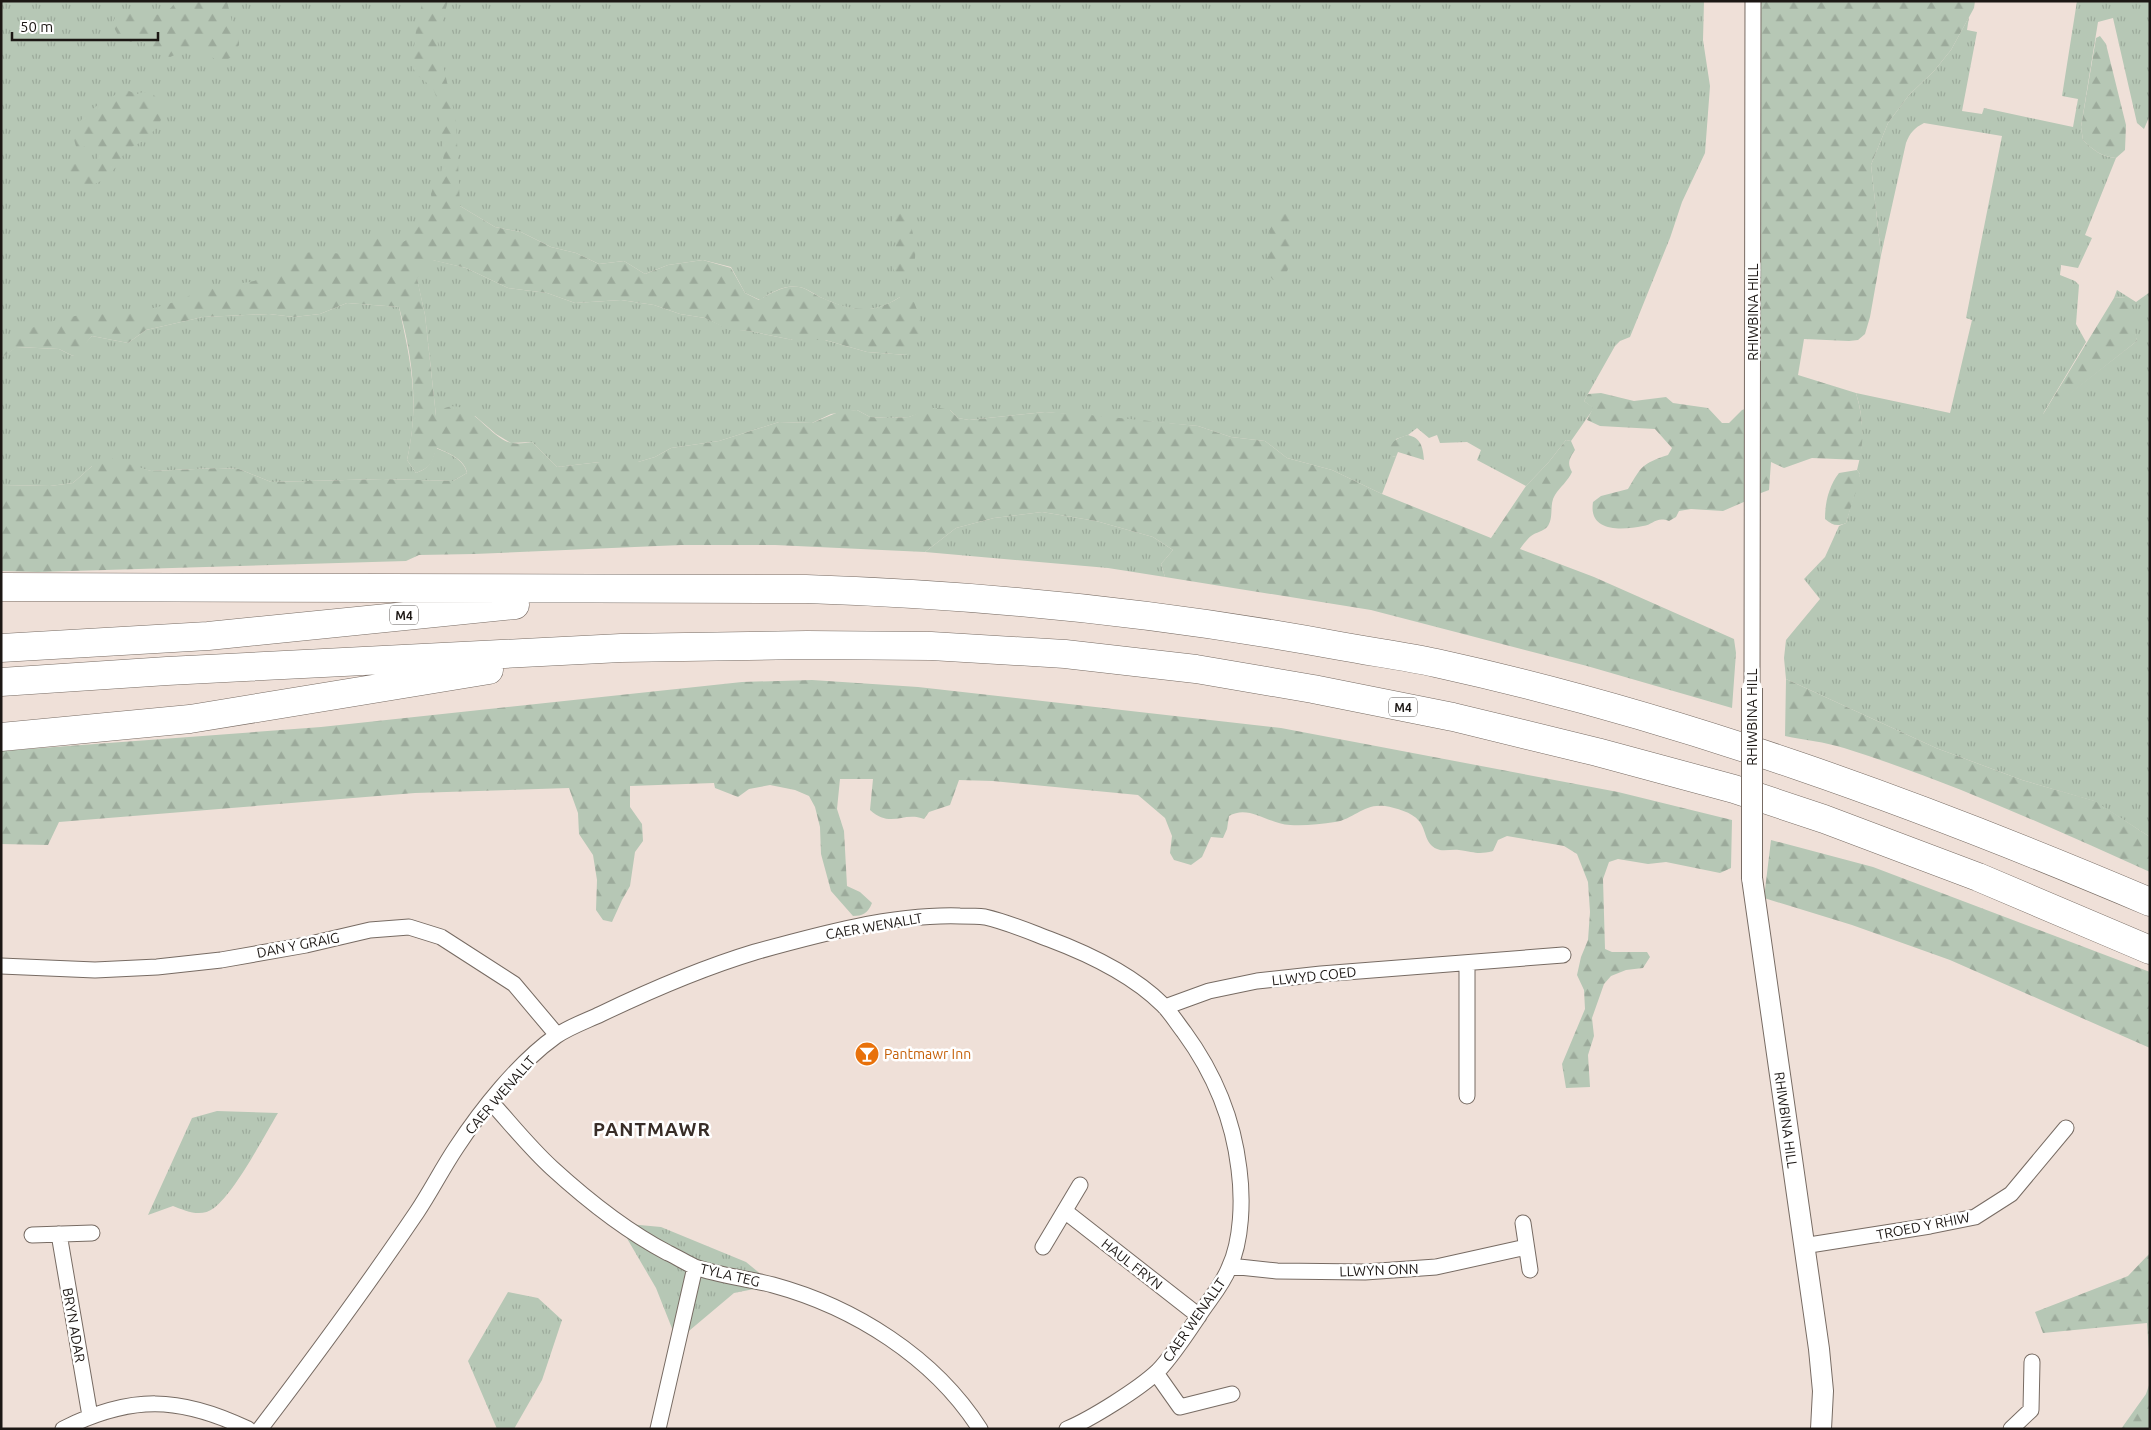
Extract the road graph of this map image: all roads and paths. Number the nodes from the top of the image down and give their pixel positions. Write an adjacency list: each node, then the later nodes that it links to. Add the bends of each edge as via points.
1 (1753, 1): 7 (street, RHIWBINA HILL)
2 (1, 587): 3 (highway, M4)
3 (806, 589): 4 (highway, M4, via 491,606 208,636); 9 (highway, M4, via 991,598 1128,612 1435,663 1736,744 1976,831)
4 (1, 648)
5 (621, 648): 6 (highway, M4); 8 (highway, M4, via 190,719); 10 (highway, M4, via 807,644 931,646 1066,654 1196,669 1313,689 1453,717 1734,789 1978,877)
6 (1, 682)
7 (1752, 688): 25 (street, RHIWBINA HILL, bridge, via 1752,878)
8 (1, 736)
9 (2150, 902)
10 (2150, 950)
11 (1563, 954): 12 (street, LLWYD COED)
12 (1467, 963): 14 (street, LLWYD COED, via 1257,981 1209,991); 16 (street)
13 (1, 966): 15 (street, DAN Y GRAIG, via 95,970 157,967 230,958 370,930 409,927 441,937 514,984)
14 (1165, 1007): 15 (street, CAER WENALLT, via 1146,990 1073,948 983,917 937,915 824,935 710,966); 28 (street, CAER WENALLT, via 1201,1055 1225,1104 1236,1146 1241,1185 1239,1228)
15 (557, 1035): 17 (street, CAER WENALLT, via 523,1065)
16 (1467, 1096)
17 (491, 1102): 29 (street, TYLA TEG, via 552,1168 618,1222); 38 (street, CAER WENALLT, via 456,1147 420,1208 374,1275)
18 (2066, 1128): 25 (street, TROED Y RHIW, via 2011,1194 1975,1217)
19 (1080, 1186): 20 (street)
20 (1066, 1212): 26 (street); 31 (street, HAUL FRYN)
21 (1523, 1223): 27 (street)
22 (92, 1233): 23 (street)
23 (59, 1234): 24 (street); 35 (street, BRYN ADAR)
24 (32, 1235)
25 (1803, 1246): 42 (street, RHIWBINA HILL, via 1823,1391)
26 (1044, 1247)
27 (1526, 1247): 28 (street, LLWYN ONN, via 1436,1267 1365,1272 1277,1271); 30 (street)
28 (1230, 1266): 31 (street, CAER WENALLT)
29 (695, 1267): 39 (street); 40 (street, TYLA TEG, via 774,1285 818,1300 859,1320 898,1344 931,1372 958,1399)
30 (1530, 1270)
31 (1199, 1316): 33 (street, CAER WENALLT)
32 (2032, 1362): 43 (street, via 2031,1410)
33 (1156, 1373): 34 (street, via 1180,1408); 41 (street, CAER WENALLT)
34 (1232, 1394)
35 (90, 1416): 36 (street); 37 (street, via 124,1406 158,1402 198,1409)
36 (63, 1429)
37 (248, 1429)
38 (260, 1429)
39 (658, 1429)
40 (980, 1429)
41 (1067, 1429)
42 (1821, 1429)
43 (2011, 1429)

